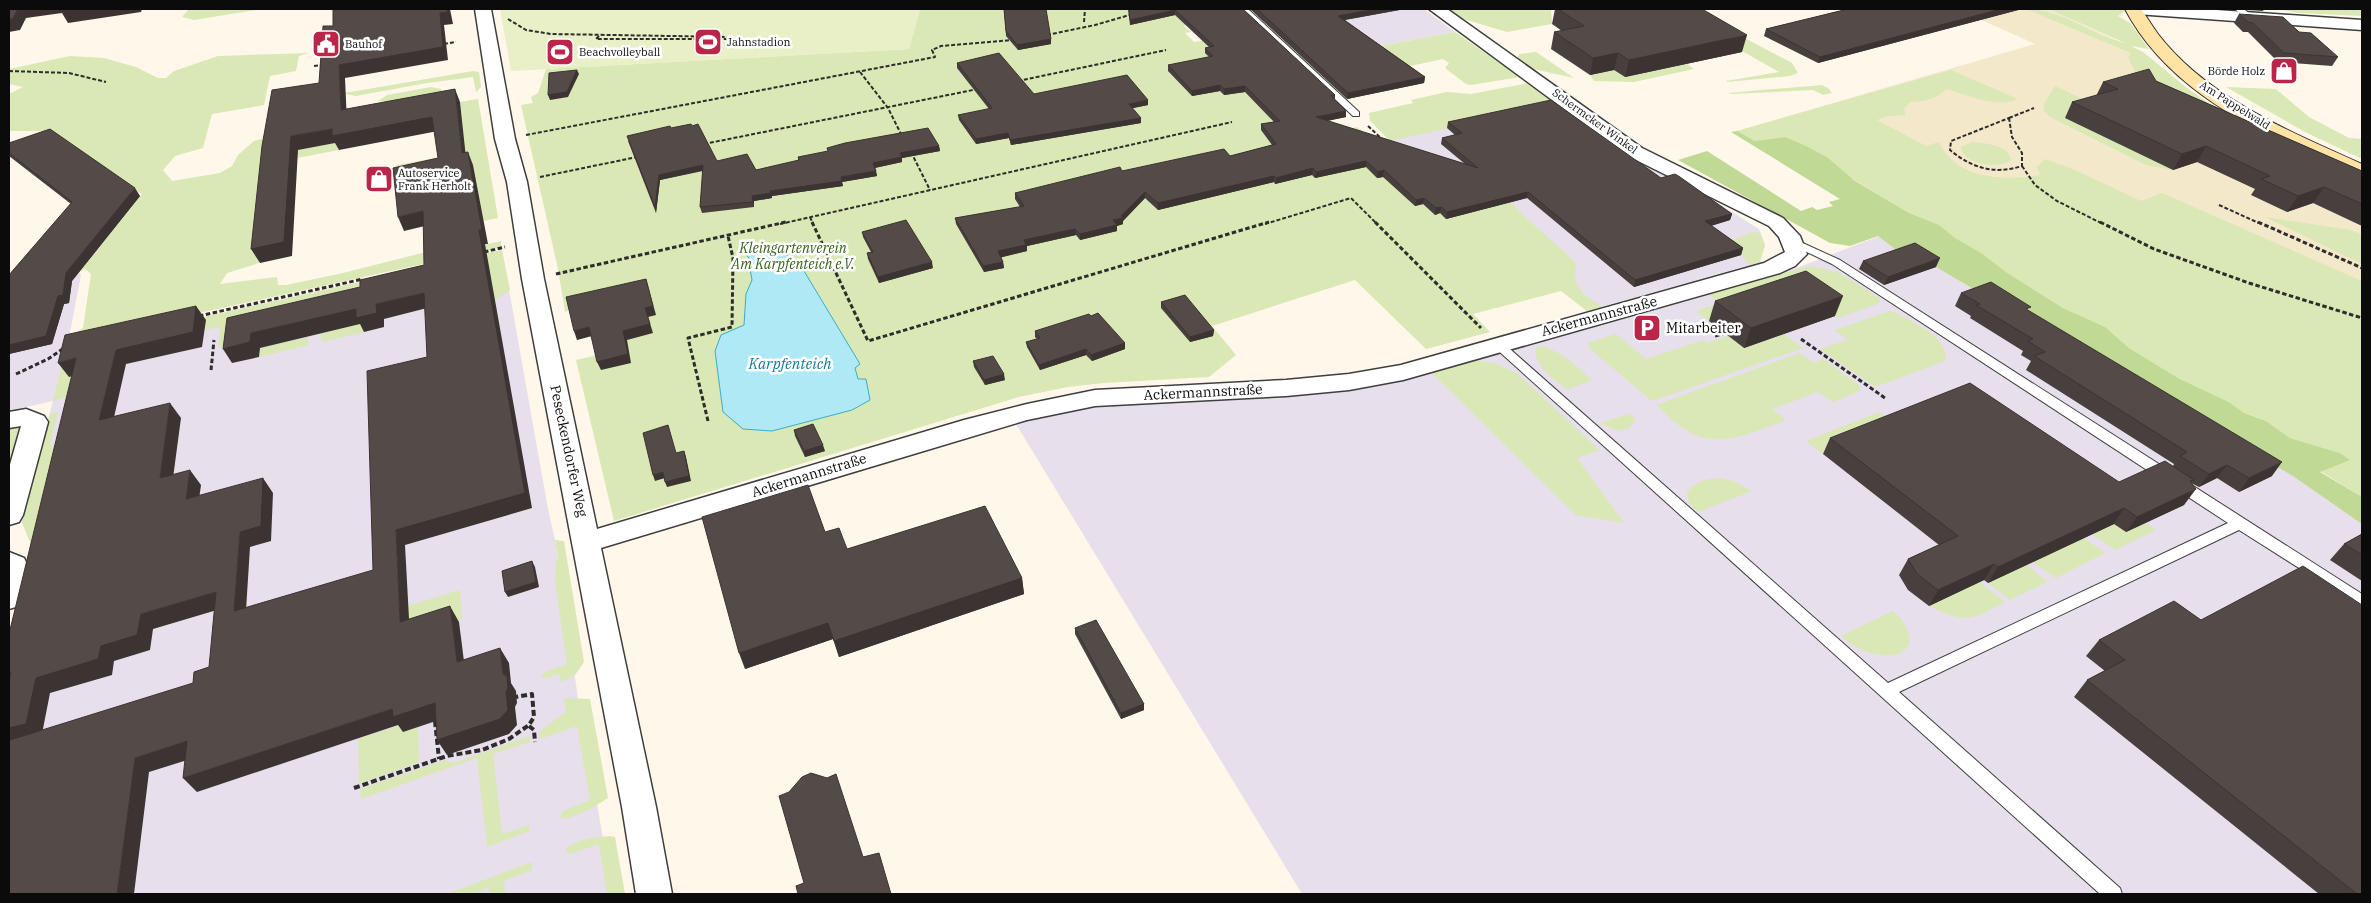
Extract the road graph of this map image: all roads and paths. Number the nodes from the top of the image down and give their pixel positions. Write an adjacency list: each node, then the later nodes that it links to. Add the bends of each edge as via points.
1 (1085, 9): 8 (path)
2 (1243, 9): 25 (lane)
3 (1437, 9): 41 (street, Schermcker Winkel, via 1635,152 1760,212)
4 (2134, 9): 7 (street); 35 (street, Am Pappelwald, via 2142,28 2155,44 2192,78 2273,129)
5 (494, 12): 11 (path, via 512,24 533,31 601,34 596,39); 28 (street, Peseckendorfer Weg)
6 (1139, 12): 10 (path)
7 (2244, 13): 9 (street)
8 (1084, 22)
9 (2362, 25)
10 (1038, 36)
11 (730, 38)
12 (1022, 39): 19 (path, via 941,46 932,50 935,57)
13 (456, 42): 14 (path)
14 (438, 45)
15 (1166, 50): 21 (path)
16 (323, 64): 17 (path)
17 (314, 66)
18 (9, 72): 20 (path, via 69,73)
19 (860, 72): 23 (path); 28 (path)
20 (106, 82)
21 (1012, 82)
22 (984, 88): 23 (path)
23 (888, 108): 29 (path); 30 (path)
24 (2034, 108): 26 (path)
25 (1356, 114): 31 (path)
26 (2009, 117): 34 (path, via 2012,137 2022,153); 34 (path, via 1950,141 1950,150 1961,160 1991,171 2009,171)
27 (1232, 122): 37 (path)
28 (505, 139): 36 (street, Peseckendorfer Weg)
29 (905, 141)
30 (698, 145)
31 (1388, 145)
32 (909, 149): 37 (path)
33 (640, 156): 36 (path)
34 (2022, 166): 48 (path, via 2035,185 2057,201 2154,248 2249,283)
35 (2362, 172)
36 (517, 182): 42 (street, Peseckendorfer Weg)
37 (930, 190): 39 (path)
38 (2220, 205): 44 (path)
39 (810, 217): 40 (path); 53 (path, via 868,341 1352,198)
40 (728, 236): 46 (path); 59 (path, via 733,258 732,327 688,338)
41 (1791, 237): 53 (street, Ackermannstraße, via 1796,254 1772,268); 61 (lane, via 1836,262)
42 (528, 242): 43 (path); 46 (street, Peseckendorfer Weg)
43 (479, 253)
44 (2362, 268)
45 (365, 279): 47 (path)
46 (533, 279): 62 (street, Peseckendorfer Weg)
47 (194, 317)
48 (2362, 318)
49 (1725, 333): 50 (path)
50 (1715, 336)
51 (1801, 339): 57 (path)
52 (214, 340): 55 (path)
53 (1498, 345): 62 (street, Ackermannstraße, via 1403,372 1350,382 1095,398 1027,412); 66 (lane)
54 (66, 346): 56 (path, via 48,359)
55 (211, 370)
56 (16, 374)
57 (1885, 398)
58 (9, 420): 60 (street, via 26,417 35,422)
59 (708, 421)
60 (9, 515)
61 (2240, 523): 65 (lane); 66 (lane)
62 (587, 542): 73 (street, Peseckendorfer Weg, via 640,807 640,824)
63 (9, 563): 64 (street, via 16,570)
64 (9, 598)
65 (2362, 602)
66 (1886, 691): 74 (lane)
67 (516, 697): 69 (path, via 532,694 534,716)
68 (435, 721): 71 (path)
69 (529, 726): 70 (path, via 534,730); 71 (path, via 518,736 458,757)
70 (535, 742)
71 (439, 759): 72 (path)
72 (354, 788)
73 (654, 894)
74 (2113, 894)

